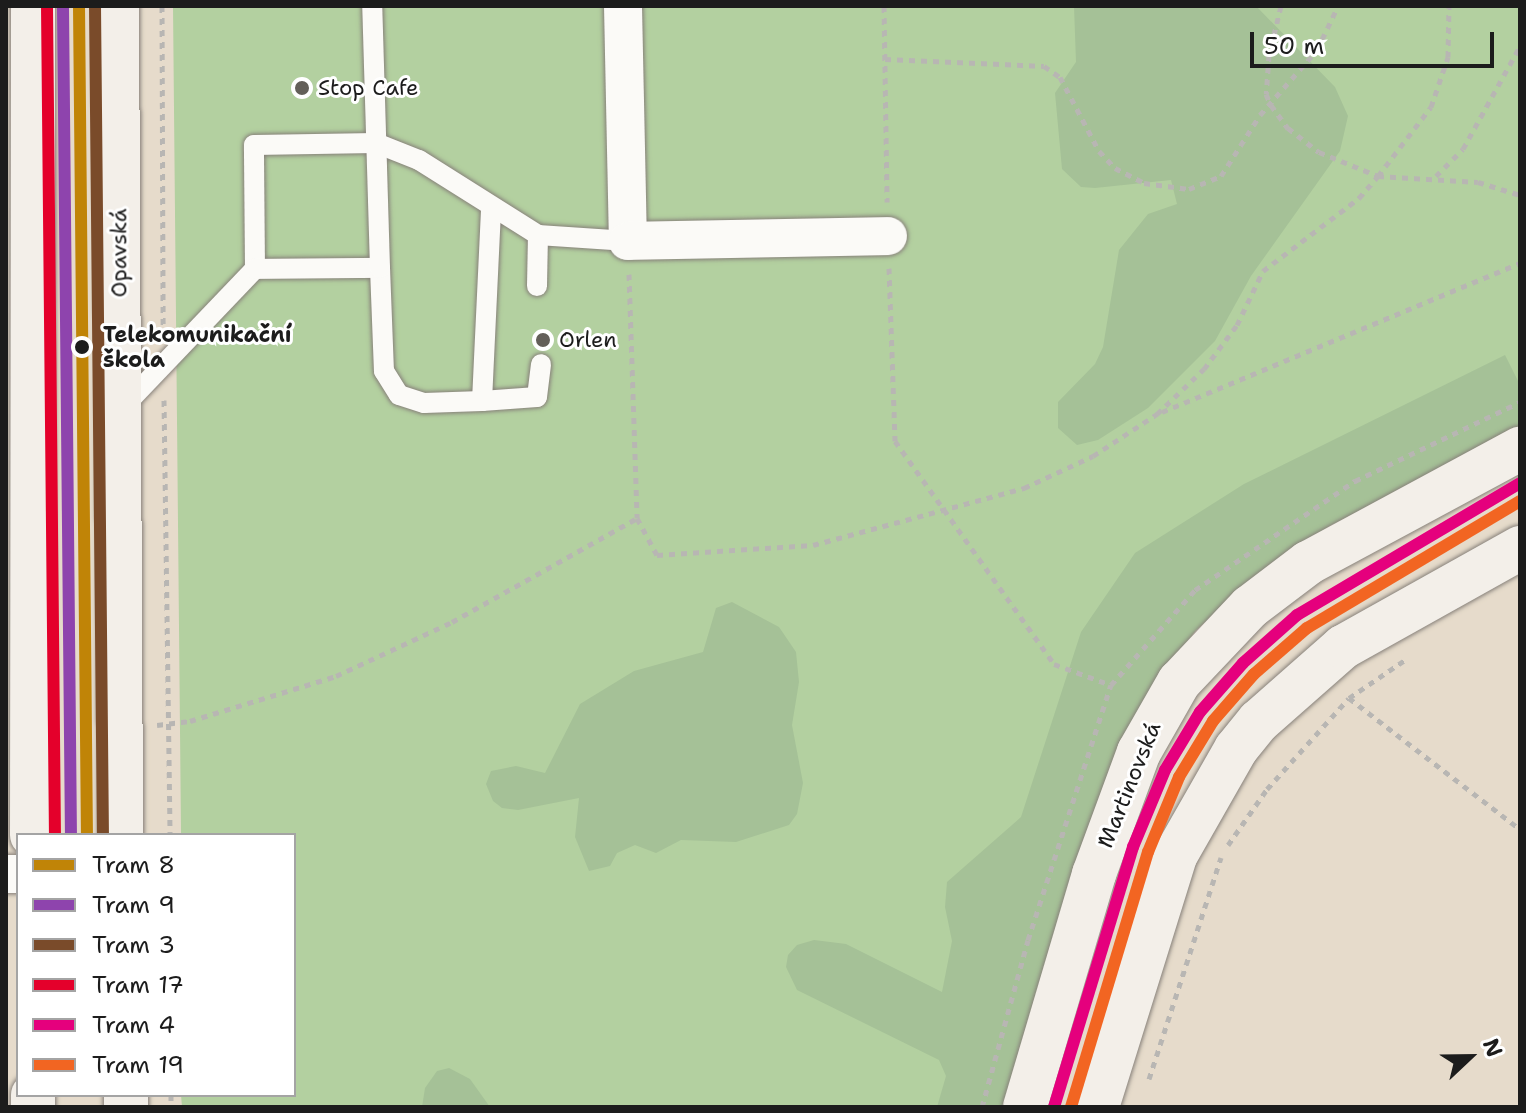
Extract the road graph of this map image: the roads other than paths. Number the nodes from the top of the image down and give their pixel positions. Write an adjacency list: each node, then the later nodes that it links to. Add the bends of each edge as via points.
1 (33, 6): 18 (main road)
2 (117, 6): 15 (main road, Opavská)
3 (372, 6): 5 (lane)
4 (623, 6): 9 (street)
5 (376, 143): 6 (lane, via 419,160); 10 (lane); 11 (lane, via 254,145)
6 (491, 207): 7 (lane); 14 (lane)
7 (538, 235): 9 (lane); 12 (lane)
8 (888, 236): 9 (street)
9 (628, 241)
10 (380, 268): 11 (lane); 14 (lane, via 384,371 399,395 424,403)
11 (255, 269): 15 (lane)
12 (537, 286)
13 (541, 364): 14 (lane, via 537,397)
14 (482, 401)
15 (118, 413): 19 (main road, Opavská)
16 (1520, 449): 20 (main road, Martinovská, via 1308,563 1250,607 1179,682 1139,752 1094,874)
17 (1520, 548): 21 (main road, via 1375,626 1312,671 1236,749 1192,819 1161,894)
18 (32, 833)
19 (121, 833)
20 (1025, 1107)
21 (1097, 1107)

